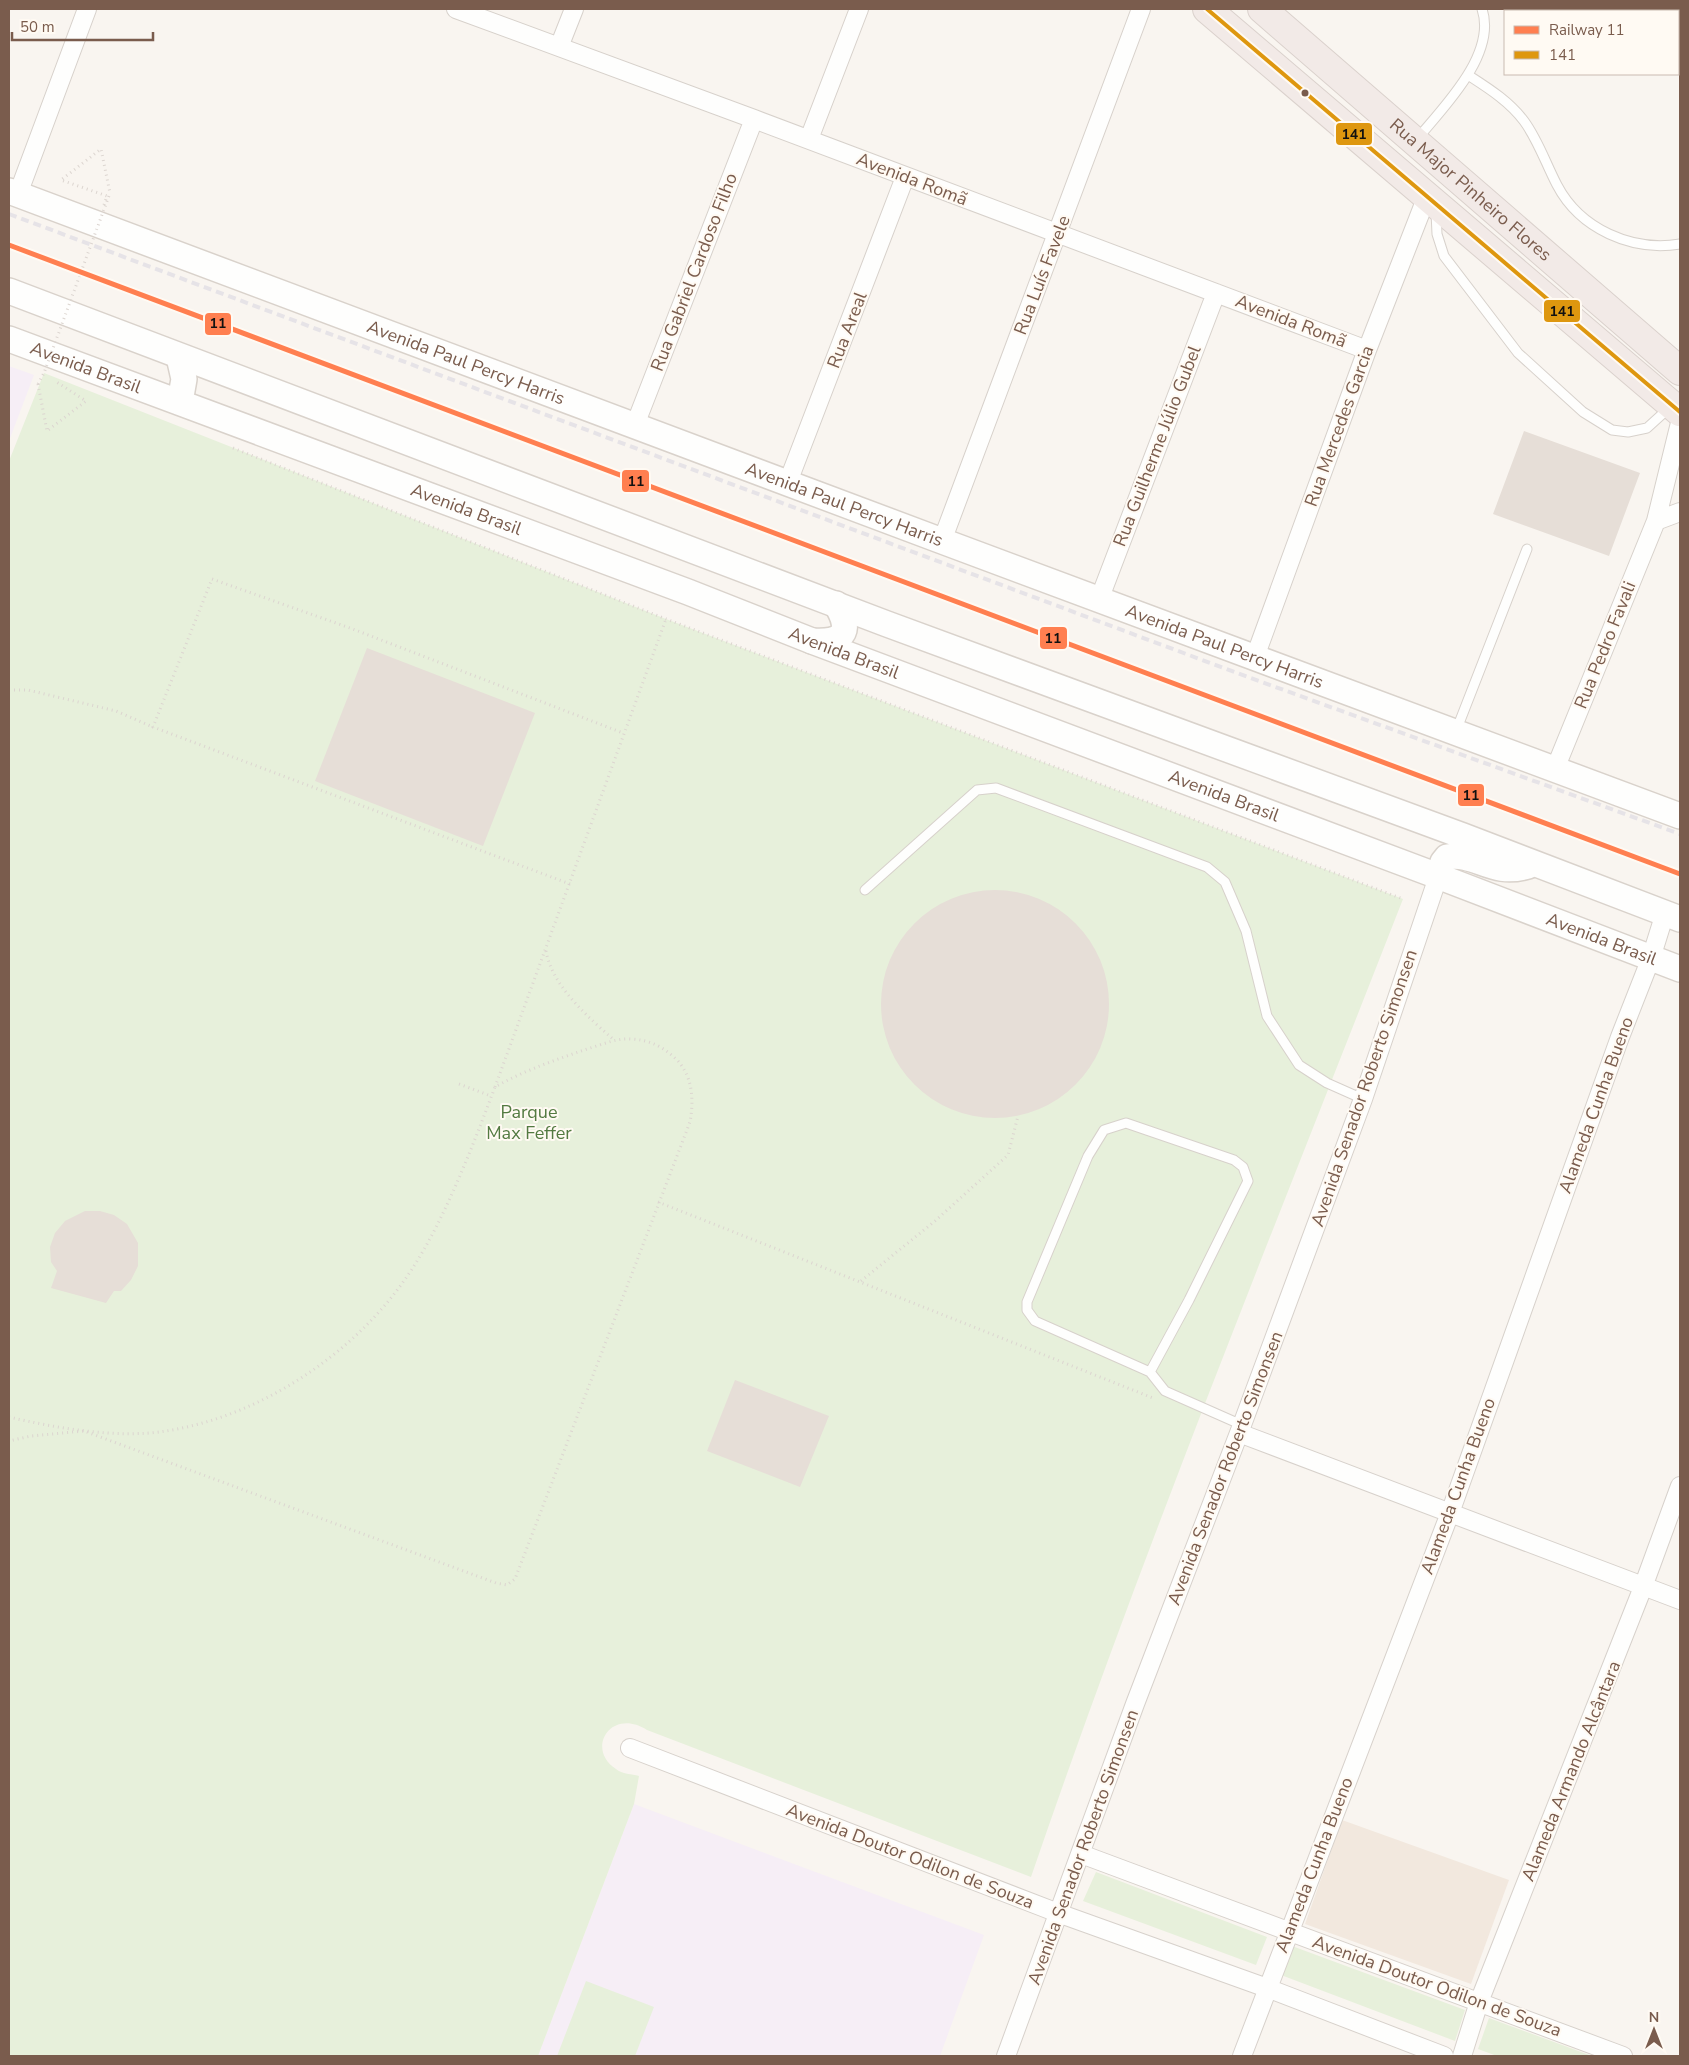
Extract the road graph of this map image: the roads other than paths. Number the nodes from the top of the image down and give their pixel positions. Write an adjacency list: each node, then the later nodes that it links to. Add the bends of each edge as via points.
1 (87, 9): 15 (street)
2 (456, 9): 9 (street, Avenida Romã)
3 (574, 9): 9 (street)
4 (859, 9): 12 (street)
5 (1140, 9): 17 (street, Rua Luís Favele)
6 (1207, 9): 16 (highway, Rua Major Pinheiro Flores)
7 (1262, 9): 13 (highway, Rua Major Pinheiro Flores)
8 (1482, 9): 10 (lane, via 1485,31 1482,48)
9 (559, 47): 11 (street, Avenida Romã)
10 (1468, 75): 13 (lane); 18 (lane, via 1519,115 1558,187 1584,220 1620,239)
11 (754, 118): 12 (street, Avenida Romã); 27 (street, Rua Gabriel Cardoso Filho)
12 (809, 140): 14 (street, Avenida Romã)
13 (1415, 141): 24 (highway, Rua Major Pinheiro Flores)
14 (905, 177): 17 (street, Avenida Romã); 28 (street, Rua Areal)
15 (13, 193): 27 (main road, Avenida Paul Percy Harris)
16 (1431, 200): 22 (street, Rua Mercedes Garcia); 26 (highway, Rua Major Pinheiro Flores); 26 (lane, via 1444,256 1518,353 1583,412 1612,430 1628,432 1647,428)
17 (1057, 234): 20 (street, Avenida Romã); 31 (street, Rua Luís Favele)
18 (1680, 244)
19 (9, 291): 23 (main road)
20 (1216, 293): 22 (street, Avenida Romã); 33 (street, Rua Guilherme Júlio Gubel)
21 (9, 339): 25 (main road, Avenida Brasil)
22 (1367, 350): 37 (street, Rua Mercedes Garcia)
23 (179, 357): 25 (main road, via 184,380); 34 (main road)
24 (1680, 371)
25 (180, 402): 36 (main road, Avenida Brasil)
26 (1678, 413): 30 (street, Rua Pedro Favali)
27 (635, 425): 28 (main road, Avenida Paul Percy Harris)
28 (788, 482): 31 (main road, Avenida Paul Percy Harris)
29 (1680, 512): 30 (street)
30 (1656, 521): 40 (street, Rua Pedro Favali)
31 (942, 541): 33 (main road, Avenida Paul Percy Harris)
32 (1527, 549): 39 (lane)
33 (1098, 600): 37 (main road, Avenida Paul Percy Harris)
34 (836, 604): 35 (main road); 36 (main road, via 845,620 842,635 827,642)
35 (887, 624): 38 (main road, via 868,626 857,636 860,652); 42 (main road)
36 (812, 641): 38 (main road, Avenida Brasil)
37 (1255, 657): 39 (main road, Avenida Paul Percy Harris)
38 (867, 662): 43 (main road, Avenida Brasil)
39 (1456, 731): 40 (main road, Avenida Paul Percy Harris)
40 (1555, 769): 41 (main road, Avenida Paul Percy Harris)
41 (1680, 816)
42 (1532, 864): 43 (main road, via 1509,870 1455,856 1447,857); 45 (main road)
43 (1438, 877): 46 (main road, Avenida Brasil); 48 (street, Avenida Senador Roberto Simonsen)
44 (865, 890): 48 (lane, via 977,790 996,788 1207,867 1225,882 1246,931 1267,1016 1298,1065)
45 (1673, 916): 46 (street, Alameda Cunha Bueno)
46 (1651, 958): 47 (main road, Avenida Brasil); 52 (street, Alameda Cunha Bueno)
47 (1680, 969)
48 (1362, 1099): 50 (street, Avenida Senador Roberto Simonsen)
49 (1150, 1372): 49 (lane, via 1248,1180 1243,1167 1234,1160 1126,1123 1104,1130 1088,1156 1026,1310 1035,1320); 50 (lane, via 1165,1392)
50 (1241, 1429): 52 (street); 56 (street, Avenida Senador Roberto Simonsen, via 1138,1695)
51 (1680, 1486): 53 (street, Alameda Armando Alcântara)
52 (1450, 1513): 53 (street); 58 (street, Alameda Cunha Bueno)
53 (1644, 1587): 54 (street); 60 (street, Alameda Armando Alcântara)
54 (1680, 1600)
55 (630, 1748): 57 (street, Avenida Doutor Odilon de Souza)
56 (1081, 1854): 57 (street, Avenida Senador Roberto Simonsen); 58 (street, Avenida Doutor Odilon de Souza)
57 (1058, 1913): 59 (street, Avenida Doutor Odilon de Souza); 61 (street, Avenida Senador Roberto Simonsen)
58 (1288, 1931): 59 (street, Alameda Cunha Bueno); 60 (street, Avenida Doutor Odilon de Souza)
59 (1267, 1988): 62 (street, Alameda Cunha Bueno); 63 (street, Avenida Doutor Odilon de Souza)
60 (1479, 2002): 64 (street, Alameda Armando Alcântara); 65 (street, Avenida Doutor Odilon de Souza)
61 (1006, 2056)
62 (1242, 2056)
63 (1444, 2056)
64 (1462, 2056)
65 (1623, 2056)

